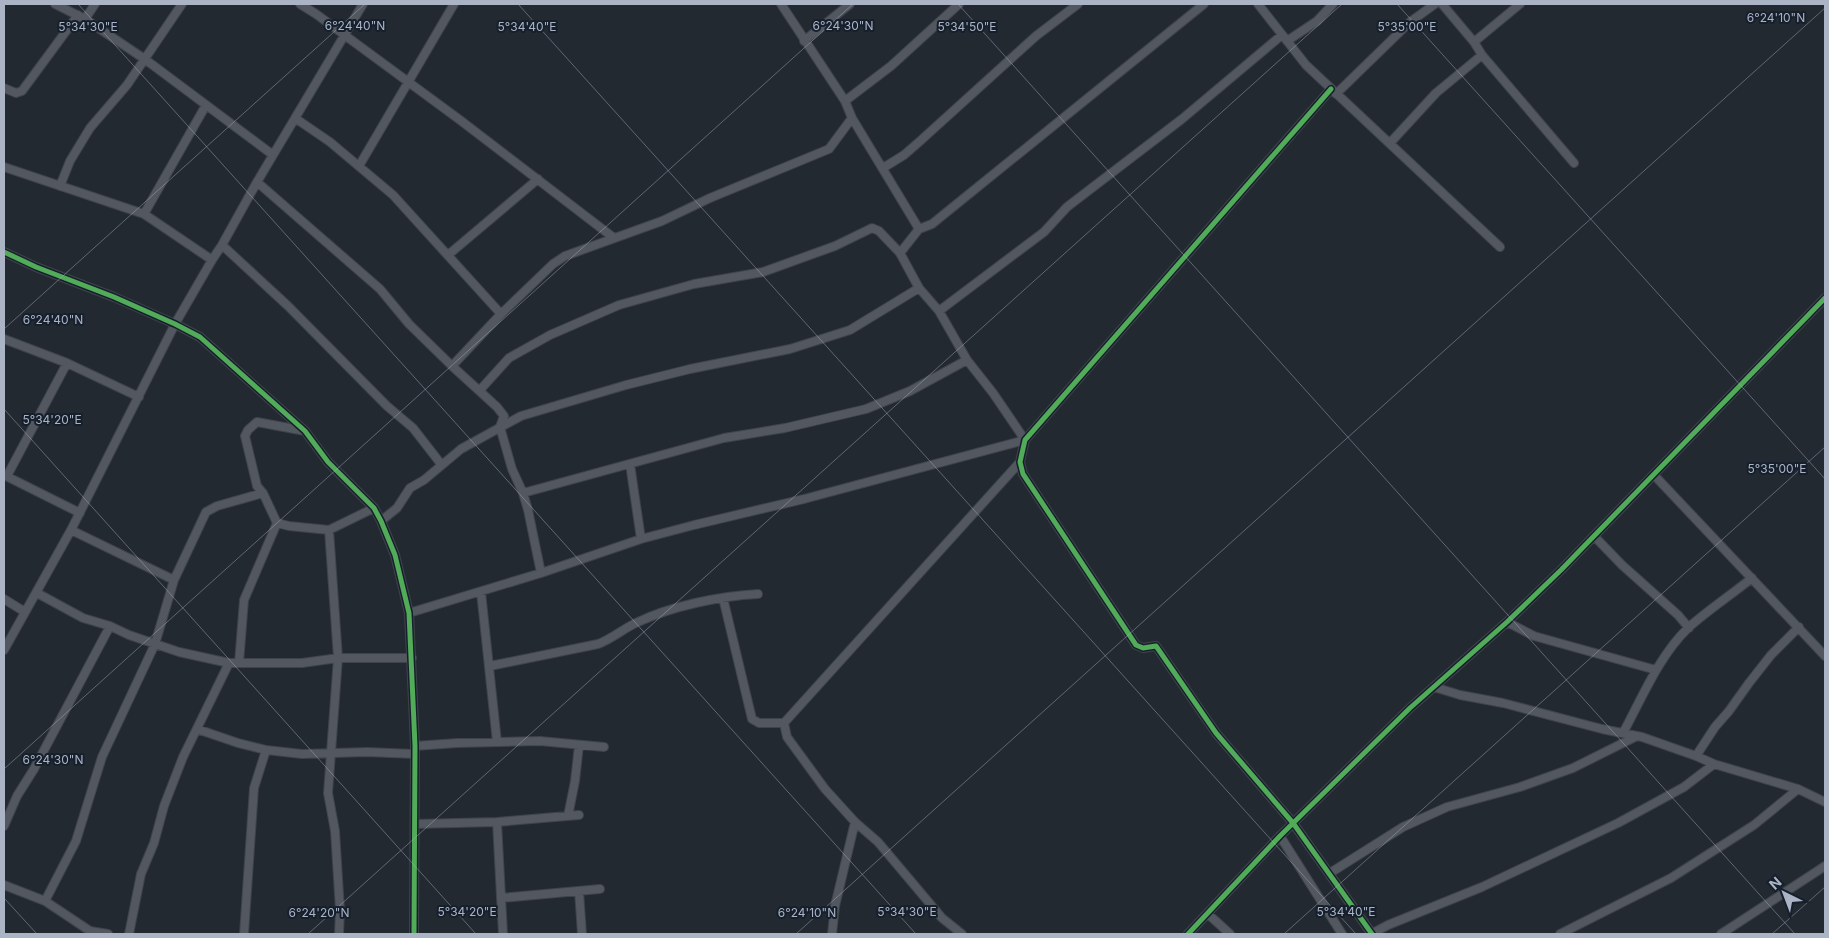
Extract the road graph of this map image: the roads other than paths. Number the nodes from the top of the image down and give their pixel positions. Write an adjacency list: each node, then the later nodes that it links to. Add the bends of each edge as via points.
1 (54, 4): 17 (street)
2 (95, 4): 17 (street)
3 (182, 4): 23 (street)
4 (300, 4): 18 (street)
5 (363, 4): 18 (street)
6 (454, 4): 24 (street)
7 (781, 4): 20 (street)
8 (850, 4): 20 (street)
9 (959, 4): 27 (street, via 892,66)
10 (1078, 4): 36 (street, via 1036,36 904,155)
11 (1204, 4): 41 (street, via 932,224)
12 (1258, 4): 19 (street)
13 (1333, 4): 19 (street, via 1317,21)
14 (1435, 4): 26 (street, via 1410,22)
15 (1442, 4): 21 (street)
16 (1520, 4): 21 (street)
17 (82, 17): 23 (street); 25 (street, via 22,91 16,93)
18 (345, 34): 24 (street); 29 (street)
19 (1284, 38): 26 (street, via 1306,66); 51 (street, via 1067,207 1044,232)
20 (804, 41): 27 (street)
21 (1474, 42): 22 (street)
22 (1482, 55): 31 (street, via 1436,93); 33 (street)
23 (146, 60): 28 (street); 39 (street, via 90,128 70,160)
24 (409, 82): 34 (street); 37 (street)
25 (4, 88)
26 (1334, 92): 31 (street); 62 (street)
27 (845, 101): 30 (street)
28 (206, 105): 32 (street); 40 (street)
29 (295, 118): 32 (street); 34 (street)
30 (852, 118): 36 (street); 42 (street, via 829,149 662,221)
31 (1390, 143): 44 (street)
32 (273, 155): 38 (street)
33 (1574, 163)
34 (359, 166): 47 (street, via 393,195)
35 (4, 167): 39 (street)
36 (883, 168): 41 (street)
37 (538, 179): 42 (street); 47 (street)
38 (257, 182): 43 (street); 57 (street, via 380,289 409,324)
39 (60, 186): 40 (street)
40 (144, 214): 48 (street)
41 (919, 229): 46 (street)
42 (614, 238): 52 (street, via 565,256 553,264)
43 (222, 245): 48 (street); 64 (street, via 413,428)
44 (1500, 248)
45 (4, 252): 53 (street)
46 (900, 254): 49 (street); 58 (street, via 879,231 872,228 835,246 763,272 694,284 619,305 550,335 509,358)
47 (448, 255): 52 (street)
48 (212, 260): 53 (street)
49 (919, 288): 51 (street); 60 (street, via 850,330 790,349 626,385 521,416)
50 (1825, 298): 66 (street)
51 (939, 311): 55 (street)
52 (501, 314): 57 (street)
53 (175, 324): 59 (street); 61 (street, via 200,338)
54 (4, 339): 56 (street)
55 (967, 360): 62 (street); 65 (street, via 910,391 866,409 724,438)
56 (67, 363): 59 (street); 67 (street)
57 (452, 366): 58 (street)
58 (480, 390): 60 (street, via 504,416)
59 (139, 397): 71 (street)
60 (500, 427): 64 (street); 69 (street)
61 (305, 431): 68 (street, via 257,422 246,433 257,486); 70 (street, via 328,462)
62 (1025, 440): 63 (street); 77 (street, via 804,500)
63 (1020, 462): 102 (street); 120 (street, via 1023,474 1136,646 1156,646 1216,733)
64 (441, 464): 72 (street, via 410,488 397,508)
65 (630, 464): 69 (street); 77 (street)
66 (1654, 474): 76 (street); 79 (street)
67 (6, 476): 71 (street)
68 (264, 493): 73 (street); 80 (street, via 206,512)
69 (523, 493): 78 (street)
70 (374, 508): 72 (street); 75 (street)
71 (80, 513): 74 (street)
72 (381, 521): 87 (street, via 394,555)
73 (277, 523): 75 (street); 98 (street, via 244,600)
74 (71, 530): 80 (street); 82 (street)
75 (329, 530): 95 (street)
76 (1594, 536): 88 (street); 91 (street)
77 (641, 539): 78 (street)
78 (541, 573): 81 (street)
79 (1752, 578): 90 (street); 91 (street)
80 (174, 580): 92 (street)
81 (481, 592): 87 (street); 99 (street)
82 (37, 593): 86 (street); 89 (street, via 83,618)
83 (758, 594): 84 (street)
84 (723, 598): 99 (street, via 662,612 598,644); 102 (street, via 752,719 759,723)
85 (4, 599): 86 (street)
86 (25, 612): 93 (street)
87 (409, 613): 96 (street)
88 (1507, 622): 100 (street, via 1534,636); 101 (street)
89 (110, 626): 92 (street); 122 (street, via 17,796)
90 (1799, 627): 94 (street); 112 (street, via 1748,683)
91 (1688, 628): 100 (street)
92 (155, 644): 97 (street); 130 (street, via 102,757 76,841)
93 (4, 650)
94 (1825, 656)
95 (338, 658): 96 (street); 98 (street, via 302,663); 111 (street)
96 (412, 658): 110 (street)
97 (229, 663): 98 (street); 103 (street)
98 (239, 663)
99 (490, 666): 106 (street)
100 (1656, 670): 104 (street)
101 (1434, 687): 104 (street); 120 (street)
102 (784, 724): 119 (street, via 787,738 825,789)
103 (198, 730): 109 (street); 133 (street, via 183,757 141,874)
104 (1623, 733): 105 (street)
105 (1635, 737): 112 (street); 125 (street, via 1573,768 1447,807 1403,827)
106 (497, 742): 107 (street); 110 (street)
107 (579, 744): 108 (street); 117 (street)
108 (604, 747)
109 (266, 750): 111 (street); 134 (street, via 254,788)
110 (415, 750): 111 (street); 121 (street)
111 (332, 753): 135 (street, via 328,793 335,830)
112 (1696, 756): 113 (street)
113 (1714, 764): 114 (street); 144 (street, via 1684,786 1618,823 1482,887)
114 (1798, 789): 115 (street); 145 (street, via 1754,825 1671,878)
115 (1825, 802)
116 (579, 815): 117 (street)
117 (568, 816): 118 (street)
118 (497, 822): 121 (street); 129 (street)
119 (855, 822): 139 (street, via 835,906); 140 (street, via 878,842 942,918)
120 (1293, 823): 123 (street); 125 (street)
121 (414, 824): 136 (street)
122 (4, 826)
123 (1280, 836): 131 (street); 143 (street)
124 (1825, 866): 146 (street)
125 (1330, 873): 144 (street)
126 (4, 885): 130 (street)
127 (600, 889): 128 (street)
128 (579, 891): 129 (street); 138 (street)
129 (501, 898): 137 (street)
130 (45, 901): 132 (street, via 90,931)
131 (1208, 914): 141 (street); 142 (street)
132 (108, 934)
133 (129, 934)
134 (244, 934)
135 (339, 934)
136 (414, 934)
137 (503, 934)
138 (582, 934)
139 (832, 934)
140 (962, 934)
141 (1188, 934)
142 (1230, 934)
143 (1342, 934)
144 (1371, 934)
145 (1560, 934)
146 (1721, 934)

